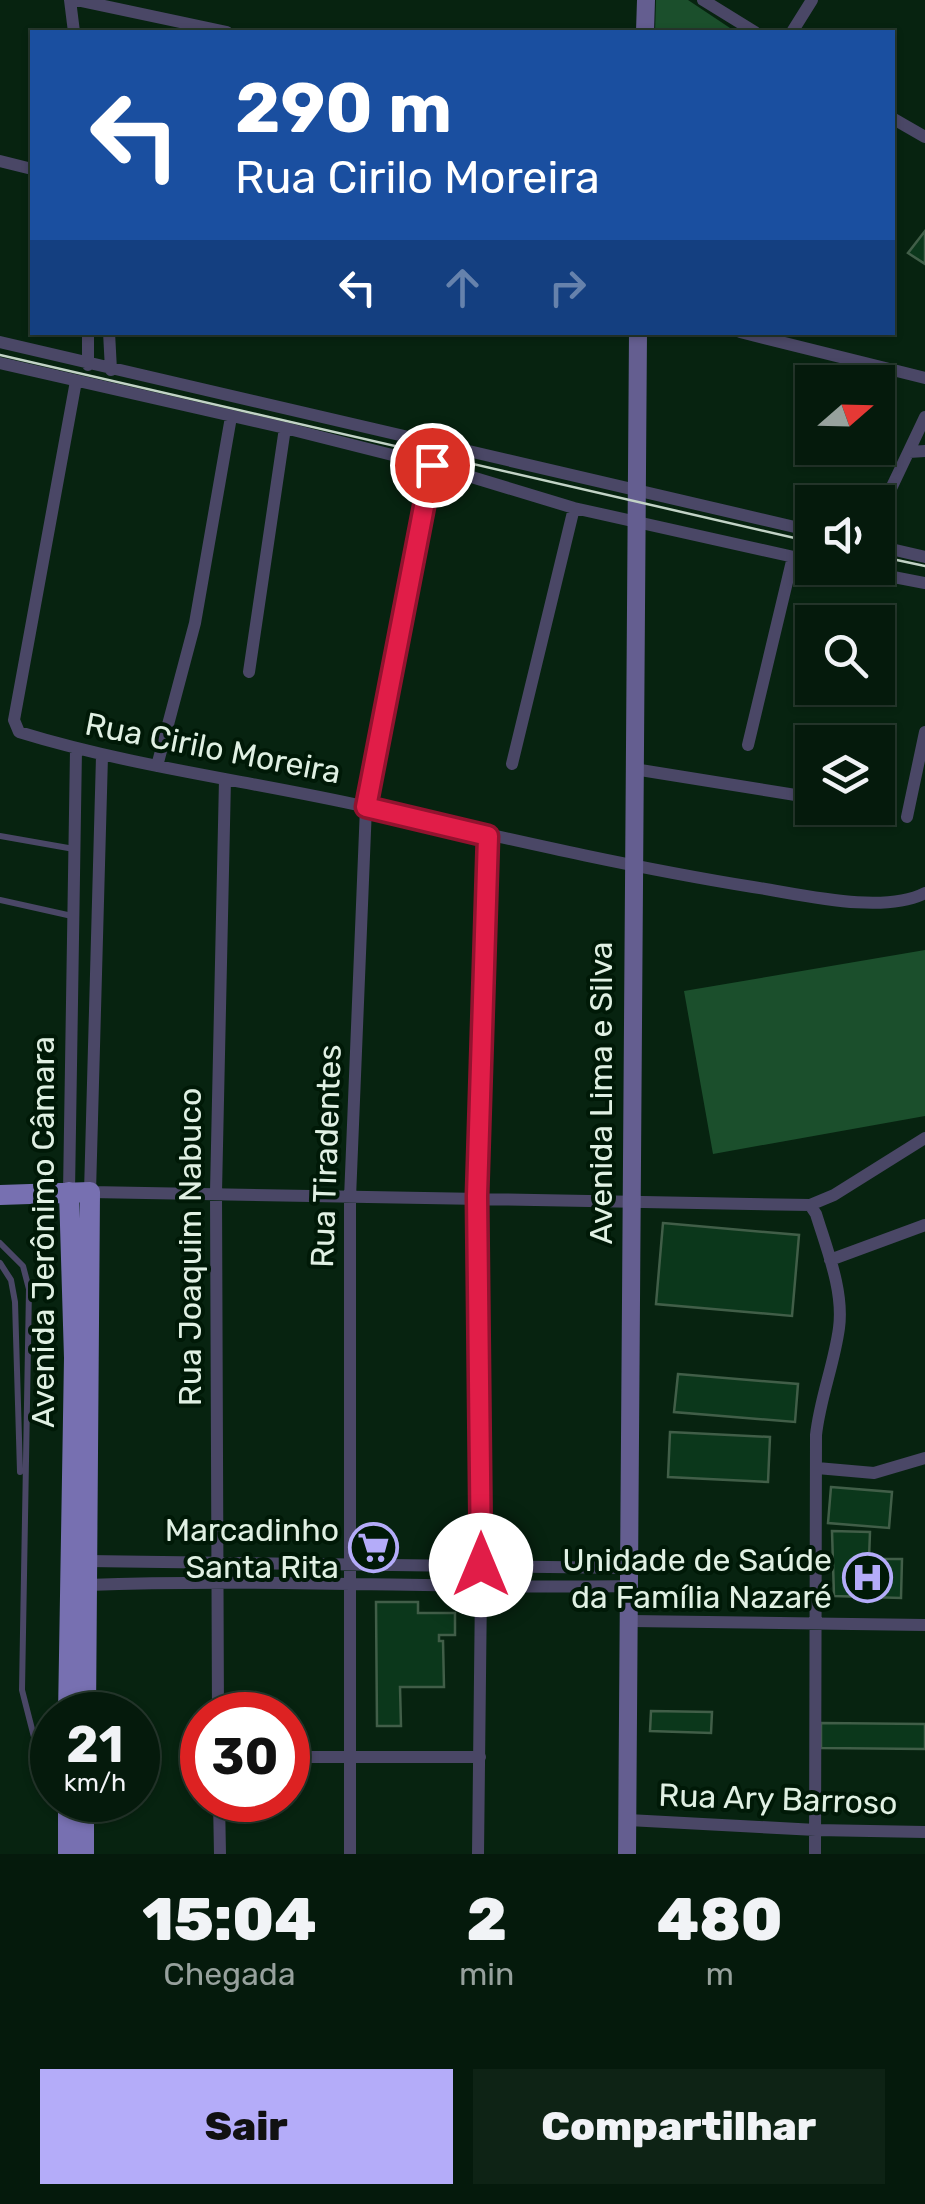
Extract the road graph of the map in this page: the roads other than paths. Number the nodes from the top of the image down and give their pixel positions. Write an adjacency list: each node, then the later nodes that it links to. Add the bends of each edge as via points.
1 (73, 0): 5 (street); 6 (street)
2 (646, 0): 7 (main road)
3 (703, 0): 8 (street)
4 (812, 0): 9 (street)
5 (74, 30)
6 (217, 30)
7 (645, 30)
8 (752, 30)
9 (793, 30)
10 (895, 120): 11 (street)
11 (925, 137)
12 (0, 161): 13 (street)
13 (30, 168)
14 (88, 335): 20 (street)
15 (109, 335): 21 (street)
16 (638, 335): 31 (main road, Avenida Lima e Silva)
17 (752, 335): 22 (street)
18 (0, 342): 20 (street)
19 (0, 363): 23 (street)
20 (88, 365): 21 (street)
21 (111, 370): 31 (street)
22 (925, 378)
23 (76, 381): 24 (street); 44 (street, Rua Cirilo Moreira, via 14,723 20,732)
24 (231, 417): 26 (street); 47 (street, via 195,624)
25 (925, 417): 28 (street)
26 (285, 428): 29 (street); 41 (street)
27 (925, 451): 28 (street)
28 (909, 452): 30 (street)
29 (432, 465): 32 (street); 51 (street, Rua Tiradentes)
30 (893, 485)
31 (639, 488): 33 (main road, Avenida Lima e Silva); 34 (street)
32 (574, 508): 33 (street); 46 (street)
33 (640, 524): 36 (street); 48 (main road, Avenida Lima e Silva)
34 (795, 526)
35 (895, 550): 38 (street)
36 (792, 556): 37 (street); 43 (street)
37 (795, 557)
38 (925, 557)
39 (895, 577): 40 (street)
40 (925, 583)
41 (249, 672)
42 (925, 732): 52 (street)
43 (748, 745)
44 (76, 749): 45 (street, Rua Cirilo Moreira); 55 (street, Avenida Jerônimo Câmara)
45 (102, 756): 47 (street, Rua Cirilo Moreira); 62 (street, Avenida Jerônimo Câmara)
46 (512, 764)
47 (157, 766): 49 (street, Rua Cirilo Moreira)
48 (634, 769): 50 (street); 56 (main road, Avenida Lima e Silva)
49 (225, 779): 51 (street, Rua Cirilo Moreira); 63 (street, Rua Joaquim Nabuco)
50 (795, 795)
51 (366, 807): 54 (street, Rua Cirilo Moreira); 66 (street, Rua Tiradentes)
52 (908, 817)
53 (0, 836): 55 (lane)
54 (488, 836): 56 (street, Rua Cirilo Moreira); 65 (street)
55 (76, 849): 59 (street, Avenida Jerônimo Câmara)
56 (632, 867): 57 (street, Rua Cirilo Moreira, via 828,899 892,902); 67 (main road, Avenida Lima e Silva)
57 (925, 894)
58 (0, 900): 59 (lane)
59 (75, 917): 61 (street, Avenida Jerônimo Câmara)
60 (925, 1138): 68 (street)
61 (69, 1192): 62 (main road); 64 (main road); 88 (main road, Avenida Jerônimo Câmara, via 74,1358)
62 (90, 1192): 63 (street); 75 (main road, Avenida Jerônimo Câmara)
63 (216, 1192): 66 (street); 76 (street, Rua Joaquim Nabuco)
64 (0, 1194)
65 (477, 1196): 66 (street); 67 (street); 78 (street)
66 (350, 1198): 77 (street, Rua Tiradentes)
67 (632, 1201): 68 (street); 79 (main road, Avenida Lima e Silva)
68 (810, 1205): 71 (street)
69 (925, 1225): 71 (street)
70 (0, 1243): 80 (lane, via 22,1266 29,1289)
71 (830, 1260): 74 (street, via 839,1325 819,1405)
72 (0, 1264): 80 (lane, via 15,1302)
73 (925, 1458): 74 (street, via 874,1473)
74 (816, 1468): 86 (street)
75 (87, 1561): 76 (street); 82 (main road, Avenida Jerônimo Câmara)
76 (218, 1563): 77 (street); 81 (street, Rua Joaquim Nabuco)
77 (348, 1563): 78 (street); 83 (street, Rua Tiradentes)
78 (481, 1565): 79 (street); 84 (street)
79 (630, 1576): 84 (street); 85 (main road, Avenida Lima e Silva)
80 (23, 1578): 91 (lane)
81 (218, 1580): 82 (street); 83 (street); 90 (street, Rua Joaquim Nabuco)
82 (87, 1585): 89 (main road, Avenida Jerônimo Câmara)
83 (348, 1586): 84 (street); 93 (street, Rua Tiradentes)
84 (481, 1588): 92 (street)
85 (631, 1621): 86 (street); 95 (main road, Avenida Lima e Silva)
86 (816, 1624): 87 (street); 99 (street)
87 (925, 1625)
88 (68, 1692)
89 (86, 1692)
90 (218, 1692)
91 (30, 1725)
92 (480, 1756): 93 (street); 105 (street)
93 (350, 1757): 94 (street); 104 (street, Rua Tiradentes)
94 (310, 1758)
95 (628, 1820): 99 (street, Rua Ary Barroso); 106 (main road, Avenida Lima e Silva)
96 (68, 1822): 101 (main road)
97 (84, 1822): 102 (main road)
98 (219, 1822): 103 (street)
99 (816, 1830): 100 (street, Rua Ary Barroso); 107 (street)
100 (925, 1832)
101 (68, 1854)
102 (84, 1854)
103 (220, 1854)
104 (350, 1854)
105 (478, 1854)
106 (627, 1854)
107 (815, 1854)

